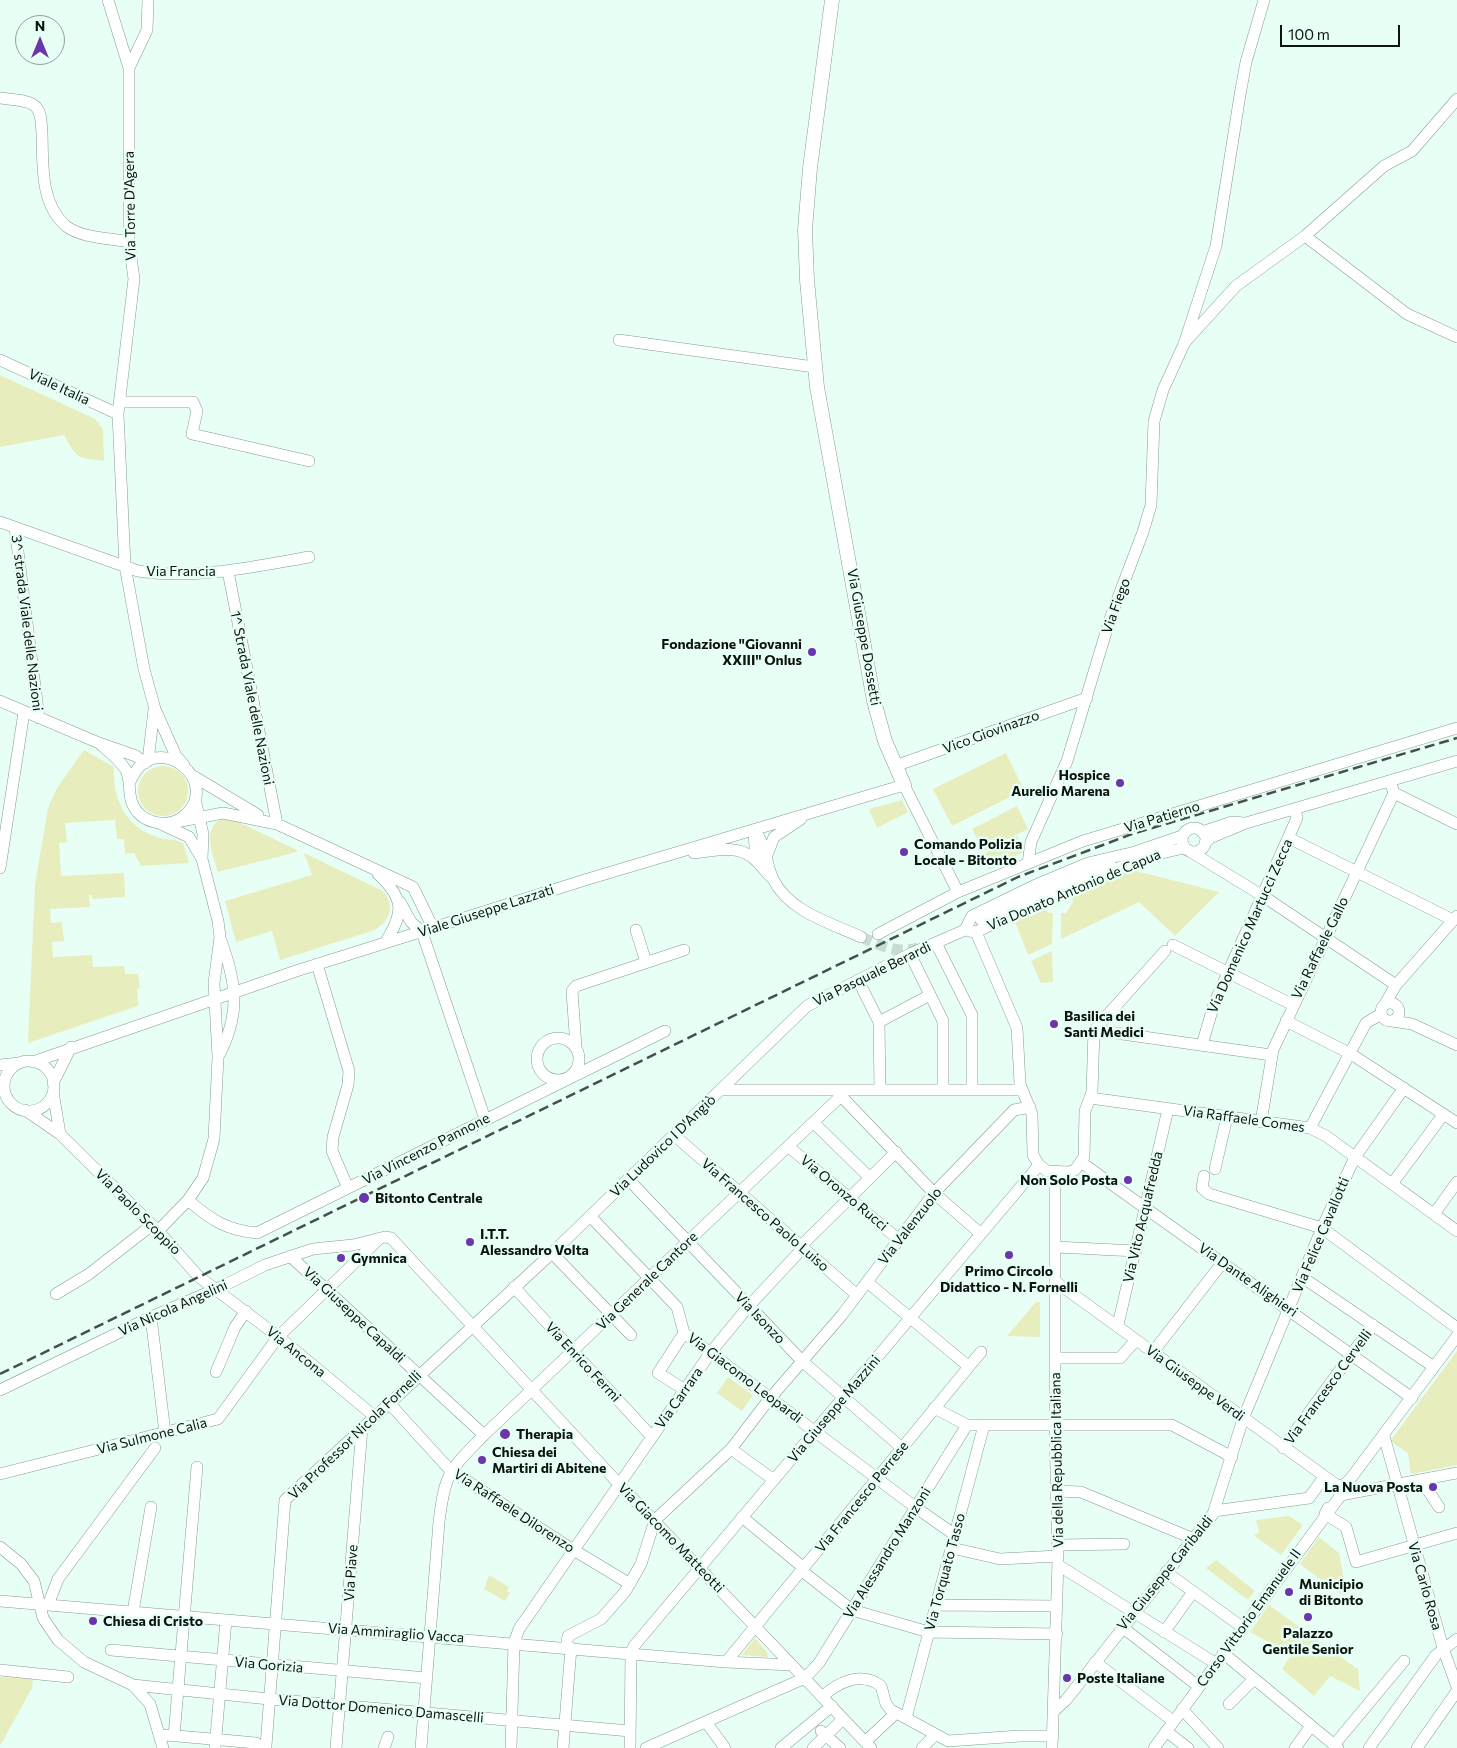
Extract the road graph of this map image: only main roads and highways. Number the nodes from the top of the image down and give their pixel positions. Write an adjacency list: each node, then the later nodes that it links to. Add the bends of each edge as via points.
1 (832, 0): 2 (main road, Via Giuseppe Dossetti, via 806,211 805,250 814,367 874,701 880,726)
2 (904, 785)

